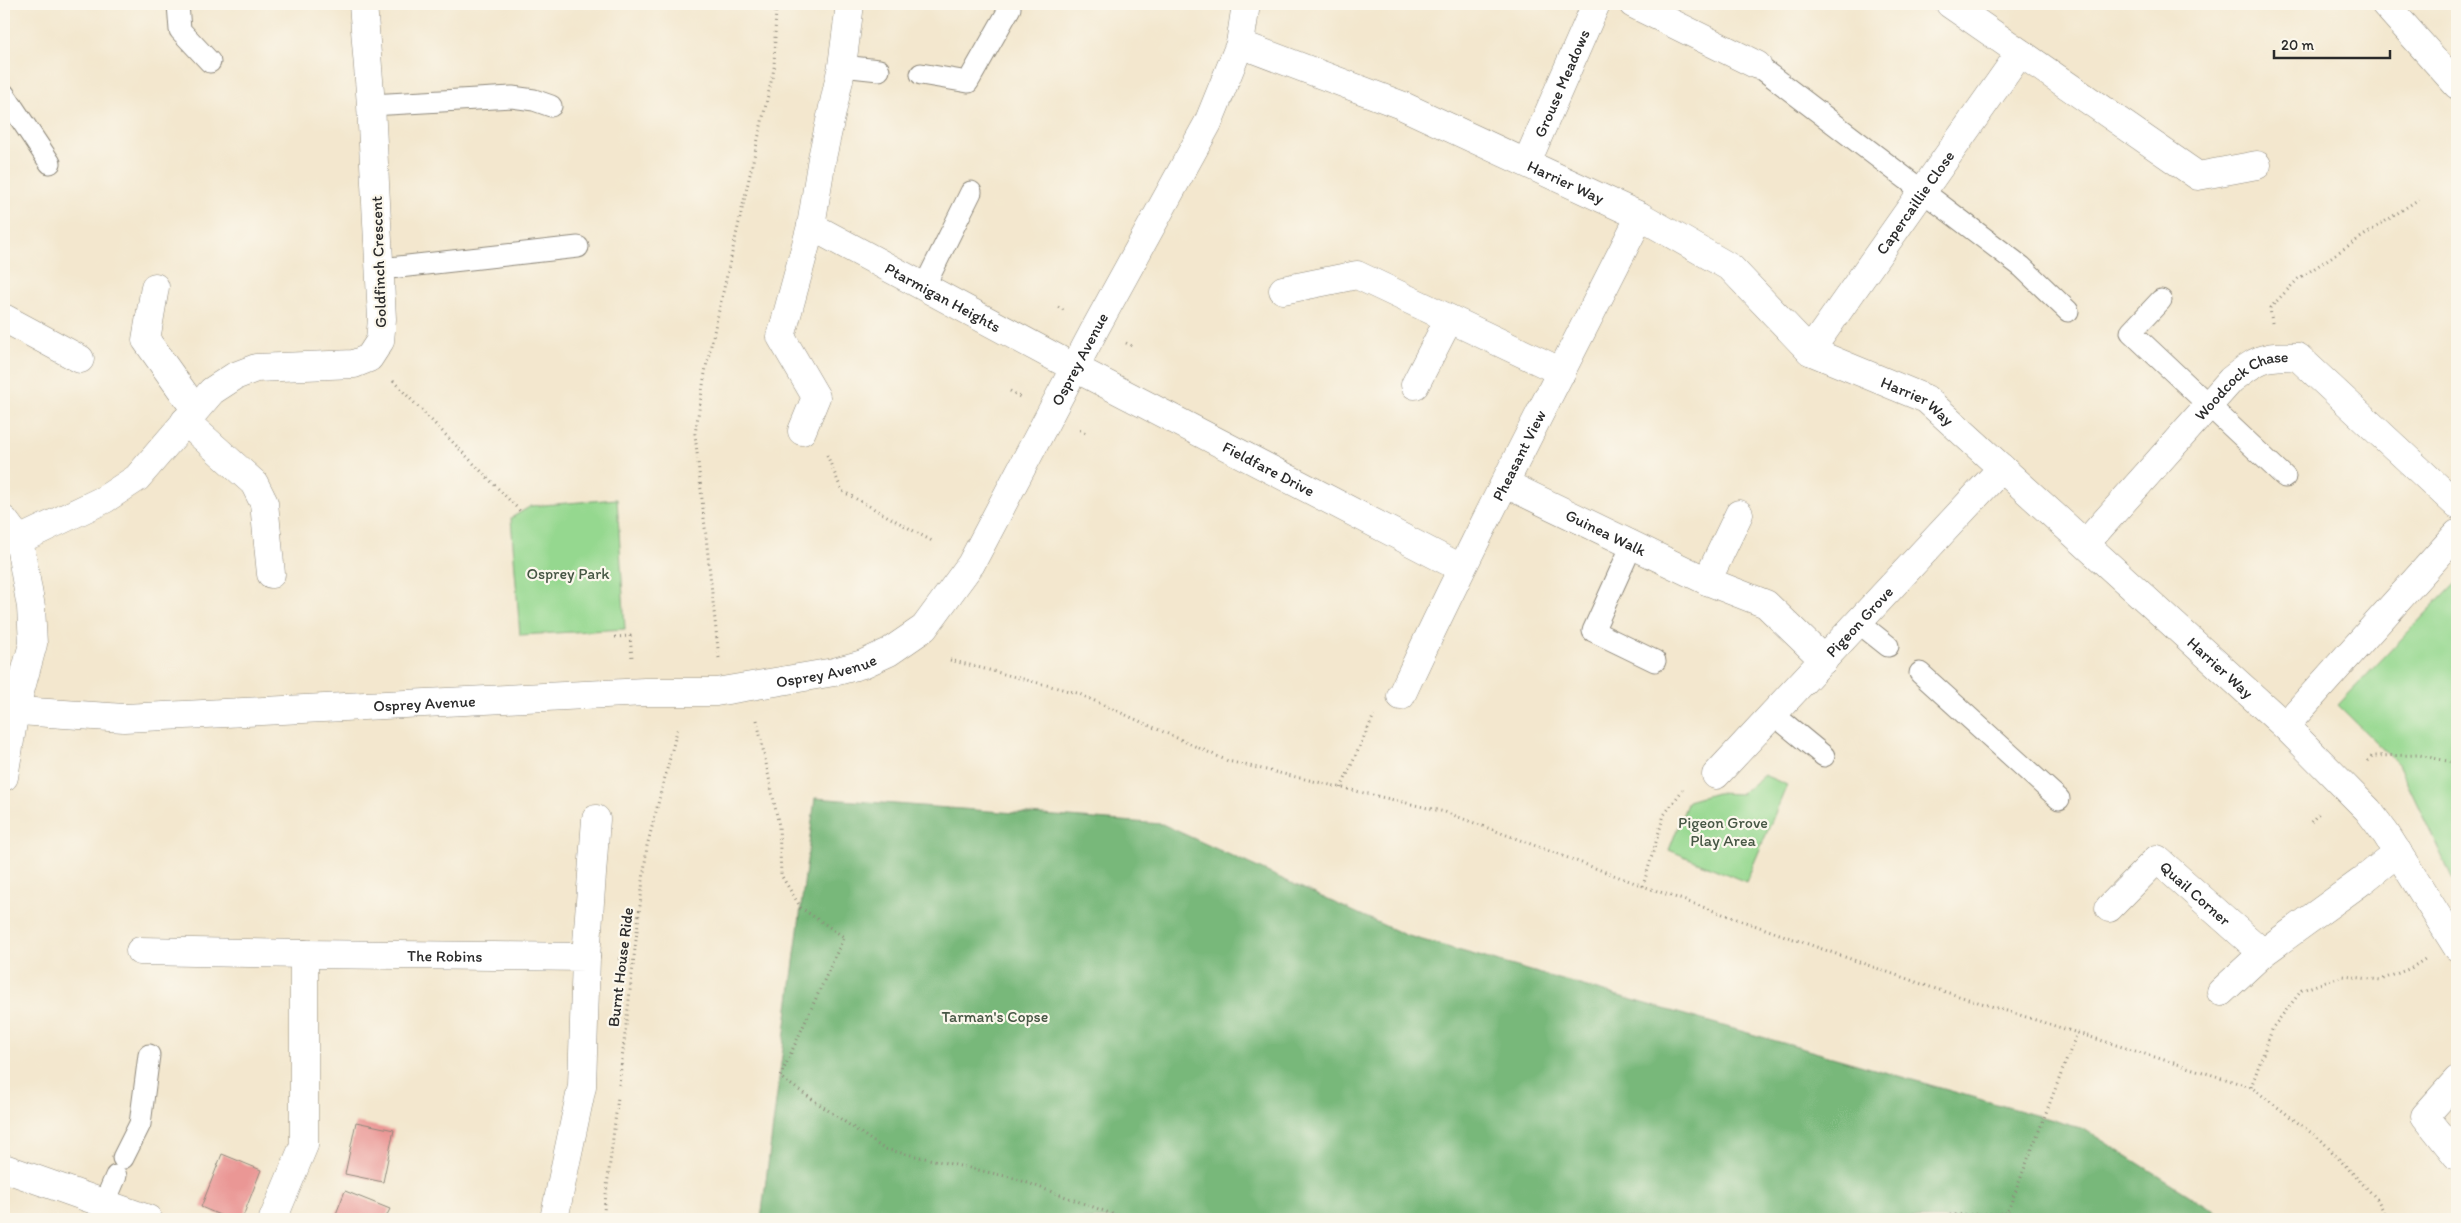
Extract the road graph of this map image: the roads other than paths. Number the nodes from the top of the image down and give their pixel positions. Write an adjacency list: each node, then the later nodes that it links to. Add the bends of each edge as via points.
1 (178, 4): 12 (lane, via 180,30)
2 (362, 4): 19 (street, Goldfinch Crescent)
3 (850, 4): 14 (street)
4 (1246, 4): 10 (street, Osprey Avenue)
5 (1596, 4): 21 (street, Grouse Meadows)
6 (1633, 4): 13 (street)
7 (1950, 4): 11 (street)
8 (2385, 4): 17 (street)
9 (1010, 8): 16 (lane, via 968,82)
10 (1240, 44): 21 (street, Harrier Way, via 1401,105); 39 (street, Osprey Avenue, via 1208,123)
11 (2020, 53): 23 (street, via 2198,176); 25 (street, Capercaillie Close)
12 (210, 62)
13 (1756, 65): 25 (lane)
14 (842, 66): 15 (lane); 27 (street, via 822,158)
15 (879, 70)
16 (921, 74)
17 (2457, 85)
18 (4, 94): 22 (lane)
19 (371, 105): 20 (lane, via 512,97); 29 (street, Goldfinch Crescent)
20 (551, 106)
21 (1527, 162): 26 (street, Harrier Way)
22 (50, 163)
23 (2257, 165)
24 (971, 192): 30 (lane)
25 (1921, 192): 34 (lane, via 2022,267); 37 (street, Capercaillie Close)
26 (1640, 216): 37 (street, Harrier Way, via 1731,268); 40 (street, Pheasant View)
27 (812, 226): 30 (street, Ptarmigan Heights); 44 (street, via 781,337 816,398)
28 (578, 247): 29 (lane)
29 (381, 269): 43 (street, Goldfinch Crescent, via 380,341 369,358 354,364 256,368 212,390)
30 (924, 286): 39 (street, Ptarmigan Heights)
31 (155, 287): 43 (street, via 146,340)
32 (1283, 290): 36 (street, via 1357,276)
33 (2161, 300): 42 (lane, via 2131,332)
34 (2068, 311)
35 (4, 318): 38 (street)
36 (1449, 320): 40 (street); 41 (street)
37 (1810, 351): 45 (street, Harrier Way, via 1926,399)
38 (80, 358)
39 (1075, 368): 54 (street, Fieldfare Drive); 63 (street, Osprey Avenue, via 971,564 947,599 924,628 889,652 863,664 716,692 645,692 124,718)
40 (1562, 372): 47 (street, Pheasant View)
41 (1415, 385)
42 (2209, 405): 46 (lane); 48 (street, Woodcock Chase, via 2253,361 2278,355 2298,357); 52 (street, Woodcock Chase)
43 (190, 415): 50 (street, via 132,482 105,499); 55 (street, via 254,483 264,503)
44 (806, 422)
45 (2002, 468): 52 (street, Harrier Way); 57 (street, Pigeon Grove)
46 (2285, 477)
47 (1506, 484): 53 (street, Guinea Walk); 54 (street, Pheasant View)
48 (2457, 505)
49 (1739, 514): 56 (street)
50 (11, 530): 63 (street, via 31,607 33,644)
51 (2457, 534): 65 (street)
52 (2086, 544): 65 (street, Harrier Way)
53 (1632, 545): 56 (street, Guinea Walk); 60 (lane, via 1594,631)
54 (1461, 568): 62 (street, Pheasant View)
55 (271, 574)
56 (1707, 581): 59 (street, Guinea Walk, via 1766,604)
57 (1859, 623): 58 (lane); 59 (street, Pigeon Grove)
58 (1888, 646)
59 (1824, 660): 64 (street, Pigeon Grove)
60 (1655, 661)
61 (1920, 673): 69 (lane)
62 (1401, 696)
63 (10, 710): 68 (street)
64 (1773, 714): 66 (lane); 67 (street, Pigeon Grove)
65 (2285, 726): 71 (street, Harrier Way, via 2368,810)
66 (1824, 756)
67 (1716, 775)
68 (4, 777)
69 (2059, 799)
70 (596, 819): 77 (street)
71 (2398, 852): 73 (street, Harrier Way); 75 (street)
72 (2109, 908): 75 (street, Quail Corner, via 2157,859)
73 (2457, 947)
74 (140, 951): 76 (street, The Robins)
75 (2263, 952): 78 (street)
76 (304, 954): 77 (street, The Robins); 85 (street, via 304,1145)
77 (586, 957): 86 (street, via 582,1086)
78 (2221, 992)
79 (149, 1055): 83 (lane, via 140,1124)
80 (2457, 1080): 81 (street, via 2425,1116)
81 (2457, 1156)
82 (4, 1168): 83 (street)
83 (104, 1204): 84 (street)
84 (148, 1219)
85 (273, 1219)
86 (554, 1219)

